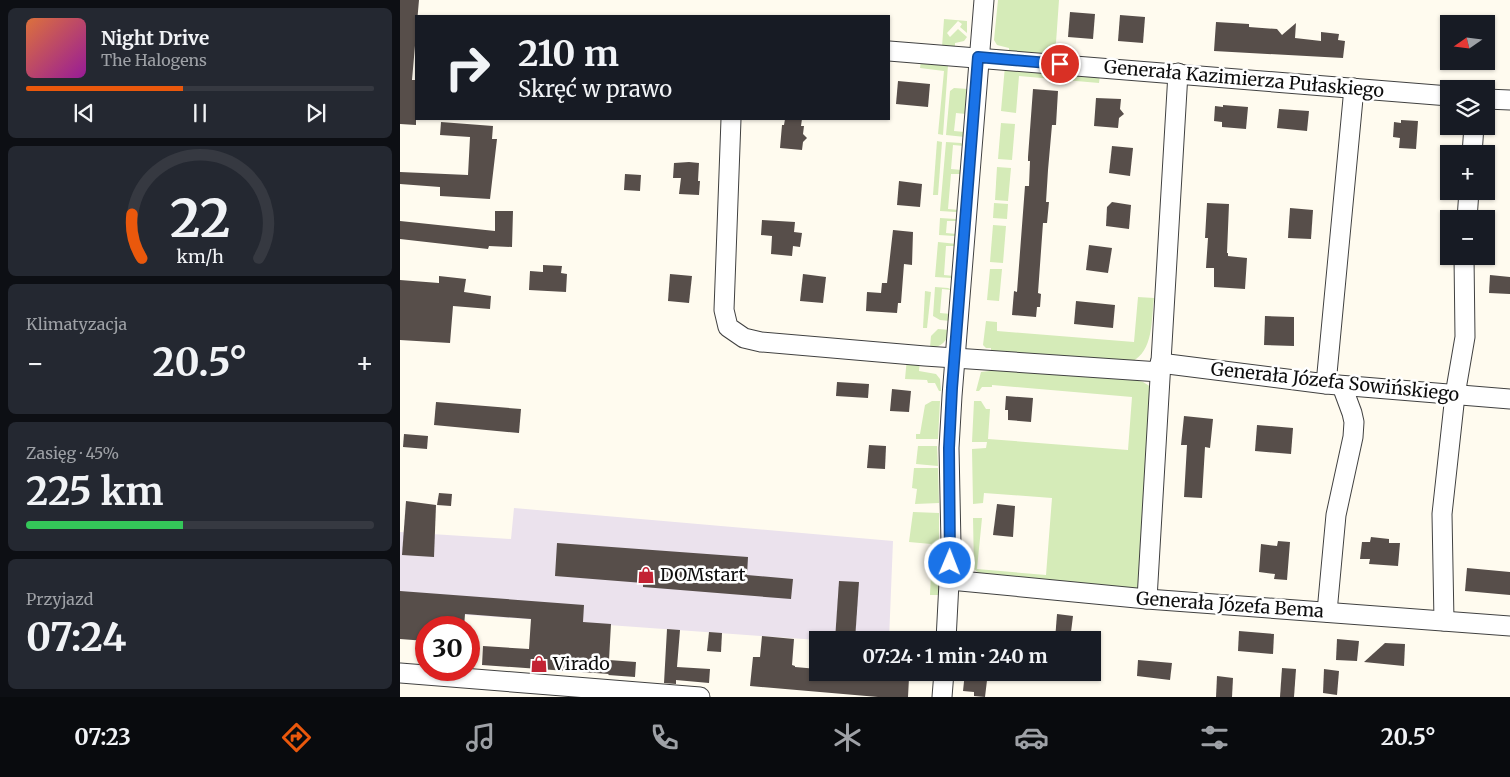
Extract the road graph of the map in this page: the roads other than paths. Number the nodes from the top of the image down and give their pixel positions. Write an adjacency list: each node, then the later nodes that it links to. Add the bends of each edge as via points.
1 (984, 0): 3 (street)
2 (890, 51): 3 (street, Generała Kazimierza Pułaskiego)
3 (978, 57): 4 (street, Generała Kazimierza Pułaskiego); 11 (street)
4 (1178, 73): 5 (street, Generała Kazimierza Pułaskiego); 12 (street)
5 (1354, 88): 6 (street, Generała Kazimierza Pułaskiego); 13 (street)
6 (1440, 95)
7 (1495, 99): 8 (street)
8 (1510, 100)
9 (731, 120): 11 (street, Generała Józefa Sowińskiego, via 724,310 728,327 744,338 761,342)
10 (1464, 265): 14 (street, via 1465,337)
11 (955, 357): 12 (street, Generała Józefa Sowińskiego); 16 (street, via 949,448)
12 (1160, 368): 13 (street, Generała Józefa Sowińskiego); 17 (street)
13 (1334, 385): 14 (street, Generała Józefa Sowińskiego); 18 (street, via 1352,413 1354,422 1336,515)
14 (1455, 394): 15 (street, Generała Józefa Sowińskiego); 19 (street, via 1442,514)
15 (1510, 399)
16 (950, 580): 17 (street, Generała Józefa Bema); 21 (street)
17 (1147, 599): 18 (street, Generała Józefa Bema)
18 (1327, 612): 19 (street, Generała Józefa Bema)
19 (1444, 621): 20 (street, Generała Józefa Bema)
20 (1510, 626)
21 (947, 631)
22 (400, 672): 24 (street)
23 (943, 681): 25 (street)
24 (700, 697)
25 (942, 697)

